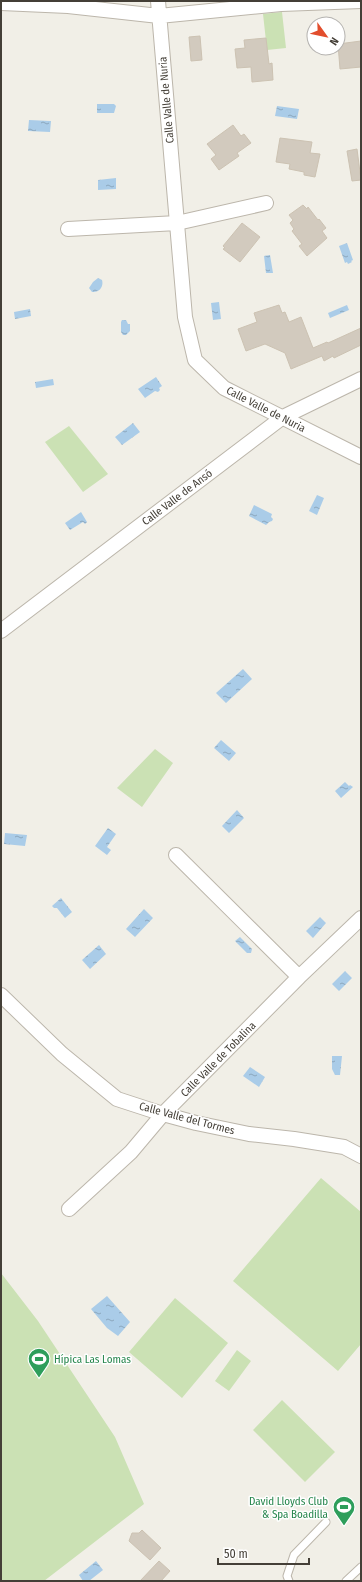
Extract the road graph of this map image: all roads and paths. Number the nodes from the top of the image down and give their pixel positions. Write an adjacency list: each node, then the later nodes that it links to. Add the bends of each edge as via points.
1 (158, 1): 5 (street, Calle Valle de Nuria)
2 (361, 1): 4 (street)
3 (1, 3): 5 (street, via 68,6)
4 (281, 3): 5 (street)
5 (159, 16): 7 (street, Calle Valle de Nuria)
6 (266, 203): 7 (street)
7 (177, 223): 8 (street); 10 (street, Calle Valle de Nuria, via 185,317 195,360 224,388)
8 (68, 229)
9 (361, 379): 10 (street, Calle Valle de Ansó)
10 (283, 417): 11 (street, Calle Valle de Nuria); 12 (street, Calle Valle de Ansó)
11 (361, 456)
12 (1, 631)
13 (176, 855): 15 (street)
14 (361, 918): 15 (street, Calle Valle de Tobalina)
15 (299, 977): 17 (street, Calle Valle de Tobalina)
16 (1, 995): 17 (street, Calle Valle del Tormes, via 62,1054 117,1099)
17 (163, 1114): 18 (street, Calle Valle del Tormes, via 249,1134 294,1138 344,1147); 19 (street, Calle Valle de Tobalina, via 131,1152)
18 (361, 1156)
19 (69, 1209)
20 (326, 1522): 22 (lane, via 294,1555 287,1576)
21 (361, 1568): 23 (lane)
22 (289, 1581)
23 (346, 1581)

